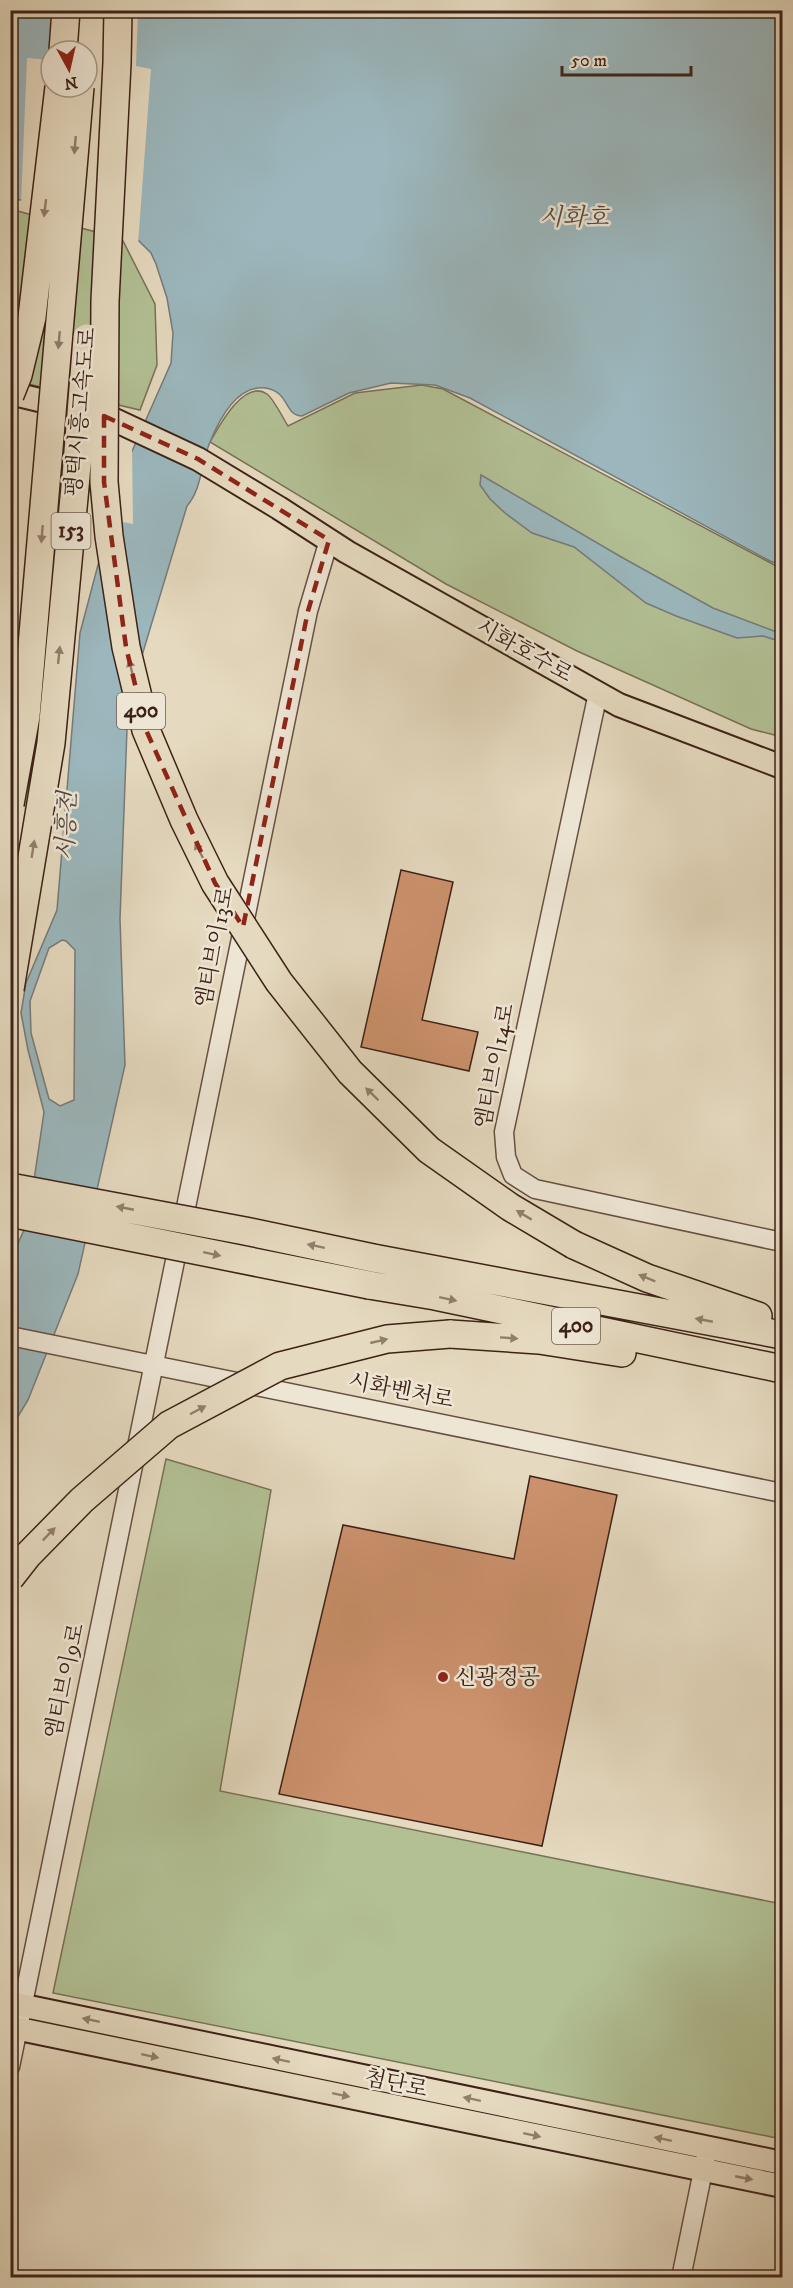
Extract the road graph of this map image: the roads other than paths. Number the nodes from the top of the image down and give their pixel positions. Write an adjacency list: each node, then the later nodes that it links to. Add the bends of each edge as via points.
1 (66, 10): 5 (highway)
2 (83, 10): 6 (highway)
3 (111, 10): 14 (highway, 평택시흥고속도로 / 153, one-way to 3, bridge, via 51,743 76,476)
4 (118, 10): 18 (highway, 400, one-way to 4, bridge, via 647,1278 574,1245 510,1207 429,1149 350,1072 279,982 215,883 146,730 126,647 110,536 104,482 105,301)
5 (64, 39)
6 (82, 39)
7 (58, 99): 9 (highway, one-way to 9, bridge, via 32,317)
8 (79, 99): 13 (highway, 평택시흥고속도로 / 153, one-way to 13, bridge, via 26,716)
9 (10, 394): 10 (main road, 시화호수로, via 106,416 198,459)
10 (329, 540): 11 (main road, 시화호수로); 21 (street, 엠티브이13로, via 308,611)
11 (598, 693): 12 (main road, 시화호수로, via 619,705); 17 (street, 엠티브이14로, via 504,1132 506,1157 513,1175 535,1189)
12 (783, 767)
13 (10, 804)
14 (10, 989)
15 (10, 1186): 19 (highway, one-way to 15, bridge)
16 (10, 1213): 22 (highway, 400, one-way to 22, bridge)
17 (783, 1242)
18 (783, 1322)
19 (783, 1335)
20 (10, 1336): 21 (street, 시화벤처로)
21 (154, 1366): 24 (street, 시화벤처로); 26 (street, 엠티브이9로)
22 (783, 1369)
23 (783, 1378): 25 (highway, one-way to 23, bridge, via 82,1500 169,1425 280,1366 387,1339 450,1334 539,1340)
24 (783, 1493)
25 (10, 1578)
26 (17, 2005): 27 (street, 엠티브이9로); 29 (main road, 첨단로, one-way to 26)
27 (14, 2028): 28 (street, 엠티브이9로); 29 (main road, 첨단로, one-way to 29)
28 (10, 2067)
29 (705, 2159): 30 (main road, 첨단로); 31 (main road, 첨단로, one-way to 31); 32 (street)
30 (783, 2163)
31 (783, 2186)
32 (681, 2277)

